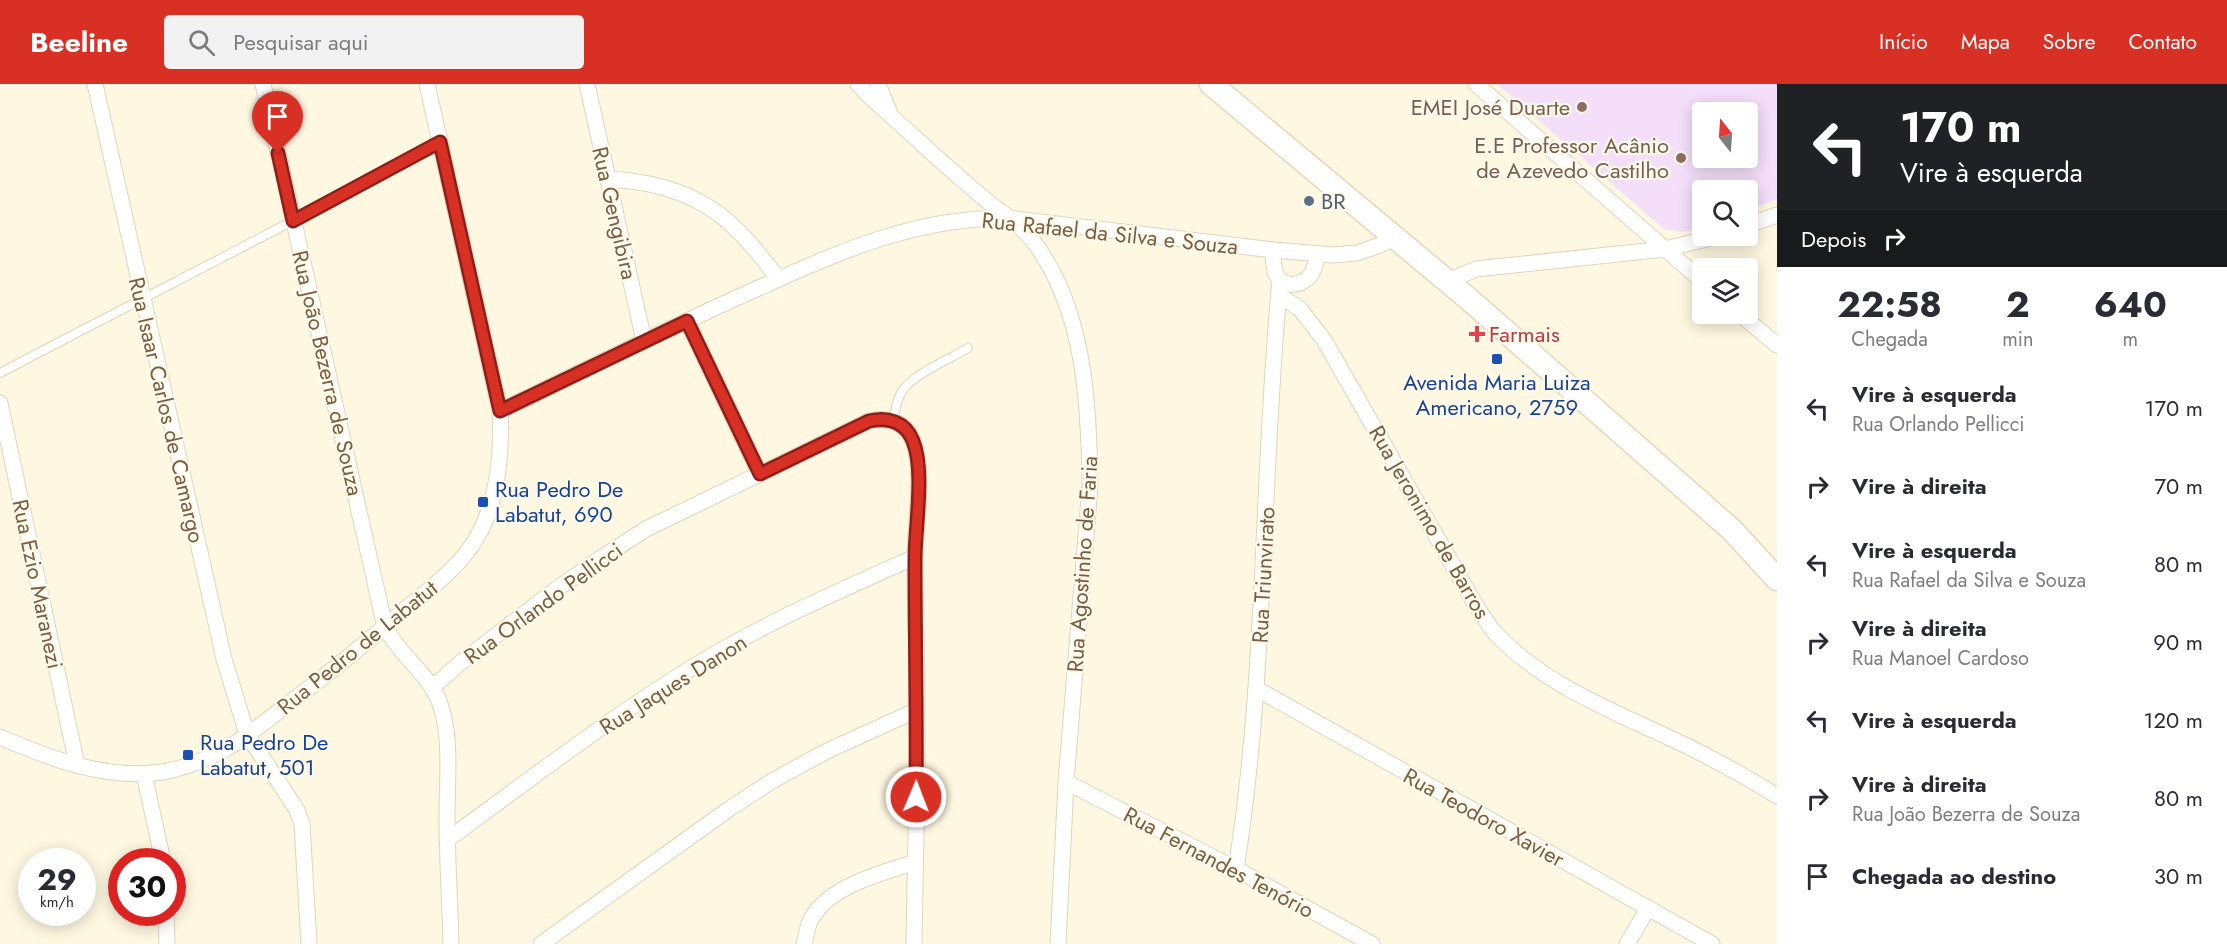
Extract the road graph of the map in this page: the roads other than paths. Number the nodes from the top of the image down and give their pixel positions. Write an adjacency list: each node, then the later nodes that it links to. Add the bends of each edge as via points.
1 (95, 84): 25 (street, Rua Isaar Carlos de Camargo)
2 (263, 84): 14 (street, Rua João Bezerra de Souza)
3 (427, 84): 10 (street, Rua Pedro de Labatut)
4 (587, 84): 11 (street, Rua Gengibira)
5 (858, 84): 9 (street, Rua Agostinho de Faria)
6 (878, 84): 9 (street, Rua Agostinho de Faria)
7 (1211, 84): 16 (main road)
8 (1476, 84): 18 (street)
9 (890, 113): 13 (street, Rua Agostinho de Faria)
10 (440, 142): 14 (lane); 33 (street, Rua Pedro de Labatut)
11 (607, 179): 22 (street, via 668,187 703,202 736,229); 28 (street, Rua Gengibira)
12 (1777, 215): 15 (street)
13 (1008, 218): 19 (street, Rua Rafael da Silva e Souza); 22 (street, Rua Rafael da Silva e Souza, via 947,221 898,232); 46 (street, Rua Agostinho de Faria, via 1032,239 1059,285 1079,349 1086,404 1090,486)
14 (293, 221): 25 (lane); 38 (street, Rua João Bezerra de Souza)
15 (1758, 222)
16 (1396, 237): 20 (street, Rua Rafael da Silva e Souza, via 1357,253); 23 (main road)
17 (1692, 242): 18 (street)
18 (1665, 249): 21 (street); 23 (street, via 1476,269)
19 (1273, 250): 20 (street, Rua Rafael da Silva e Souza); 24 (street)
20 (1318, 254): 24 (street, via 1304,281)
21 (1692, 272)
22 (779, 279): 26 (street, Rua Rafael da Silva e Souza)
23 (1448, 281): 37 (main road, via 1732,530)
24 (1280, 288): 40 (street, Rua Triunvirato); 47 (street, Rua Jeronimo de Barros, via 1323,340 1494,632 1530,663 1566,686 1736,771)
25 (142, 298): 31 (lane); 42 (street, Rua Isaar Carlos de Camargo, via 224,659)
26 (687, 321): 28 (street, Rua Rafael da Silva e Souza); 35 (street)
27 (1752, 324): 29 (street)
28 (644, 341): 33 (street, Rua Rafael da Silva e Souza)
29 (1777, 345)
30 (968, 348): 34 (lane, via 911,381 897,400)
31 (0, 373)
32 (0, 403): 44 (street, Rua Ezio Maranezi)
33 (500, 411): 38 (street, Rua Pedro de Labatut, via 501,447 483,524 448,572)
34 (894, 420): 35 (street, Rua Orlando Pellicci, via 869,421); 36 (street, via 905,427 913,441 918,466)
35 (760, 474): 39 (street, Rua Orlando Pellicci, via 646,529 598,560)
36 (915, 557): 41 (street); 48 (street, Rua Jaques Danon, via 763,627 697,664)
37 (1777, 579)
38 (386, 627): 39 (street, Rua João Bezerra de Souza); 42 (street, Rua Pedro de Labatut)
39 (432, 688): 48 (street, Rua João Bezerra de Souza, via 443,716 446,739)
40 (1257, 689): 51 (street, Rua Triunvirato); 52 (street, Rua Teodoro Xavier)
41 (917, 710): 50 (street); 57 (street, via 772,781)
42 (247, 734): 45 (street, Rua Pedro de Labatut, via 192,763); 55 (street, Rua Isaar Carlos de Camargo, via 297,810 302,824)
43 (0, 737): 44 (street, Rua Pedro de Labatut, via 52,760)
44 (76, 765): 45 (street, Rua Pedro de Labatut)
45 (144, 774): 49 (street)
46 (1066, 782): 51 (street, Rua Fernandes Tenório); 60 (street, Rua Agostinho de Faria)
47 (1777, 796)
48 (447, 840): 56 (street, Rua João Bezerra de Souza)
49 (160, 848)
50 (915, 862): 58 (street, via 843,889 810,922); 59 (street)
51 (1236, 869): 61 (street, Rua Fernandes Tenório)
52 (1648, 908): 62 (street); 63 (street, Rua Teodoro Xavier)
53 (167, 926): 54 (street)
54 (168, 944)
55 (309, 944)
56 (451, 944)
57 (541, 944)
58 (804, 944)
59 (914, 944)
60 (1058, 944)
61 (1372, 944)
62 (1627, 944)
63 (1712, 944)

